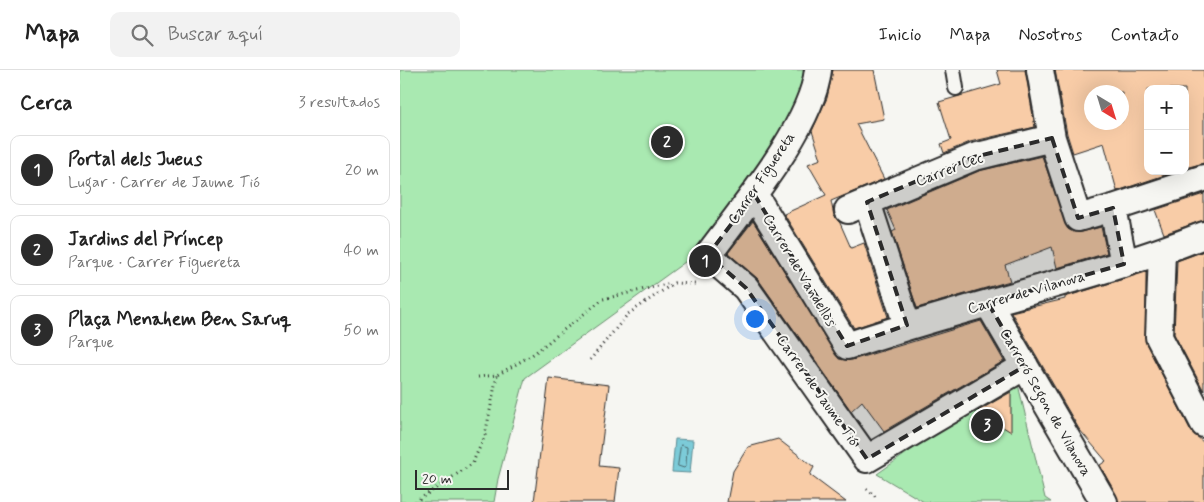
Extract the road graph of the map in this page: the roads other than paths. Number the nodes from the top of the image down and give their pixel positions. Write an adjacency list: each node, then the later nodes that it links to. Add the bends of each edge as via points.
1 (818, 70): 7 (street, Carrer Figuereta, via 816,87 784,149)
2 (953, 70): 4 (lane)
3 (1040, 70): 5 (street)
4 (956, 88)
5 (1052, 138): 8 (street, via 1078,218); 14 (street, Carrer Cec, via 974,158 857,206)
6 (1204, 178): 8 (street)
7 (754, 194): 11 (street, Carrer Figuereta); 15 (street, Carrer de Vandellòs)
8 (1113, 208): 12 (street)
9 (1204, 235): 10 (street, Carrer de Vilanova)
10 (1162, 251): 12 (street, Carrer de Vilanova); 17 (street, via 1159,337)
11 (708, 255): 16 (street, Carrer de Jaume Tió, via 746,288 866,459)
12 (1124, 264): 13 (street, Carrer de Vilanova)
13 (988, 303): 14 (street, Carrer de Vilanova); 16 (street, Carreró Segon de Vilanova)
14 (907, 326): 15 (street, Carrer de Vilanova)
15 (847, 346)
16 (1025, 366): 18 (street, Carreró Segon de Vilanova)
17 (1204, 424)
18 (1104, 502)

